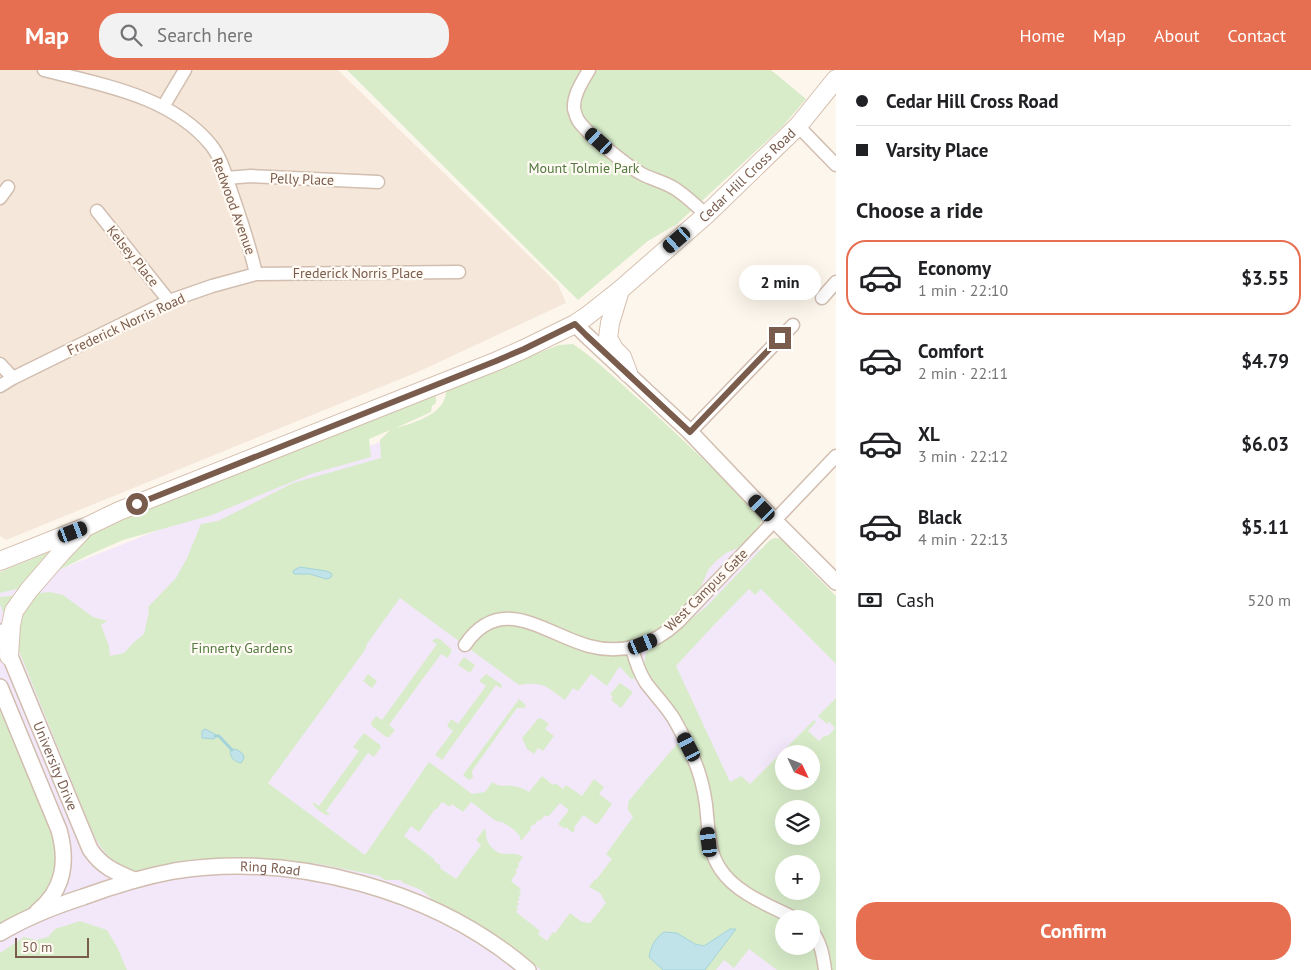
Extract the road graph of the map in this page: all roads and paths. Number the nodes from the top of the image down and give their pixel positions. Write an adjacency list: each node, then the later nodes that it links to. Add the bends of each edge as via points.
1 (44, 70): 5 (street, Redwood Avenue, via 107,86)
2 (185, 70): 5 (street)
3 (589, 70): 13 (street, via 578,88 574,109 584,128 642,174 676,189)
4 (836, 80): 6 (main road, Cedar Hill Cross Road)
5 (163, 107): 8 (street, Redwood Avenue, via 183,120 211,146)
6 (798, 126): 7 (street); 13 (main road, Cedar Hill Cross Road)
7 (836, 165)
8 (226, 178): 9 (street, Pelly Place, via 251,176); 15 (street, Redwood Avenue, via 251,248)
9 (378, 182)
10 (8, 187): 11 (street)
11 (0, 198)
12 (97, 211): 19 (street, Kelsey Place)
13 (706, 215): 17 (main road, Cedar Hill Cross Road)
14 (459, 272): 15 (street, Frederick Norris Place)
15 (256, 274): 19 (street, Frederick Norris Road)
16 (836, 282): 18 (street)
17 (620, 290): 20 (main road, Cedar Hill Cross Road); 23 (main road, via 608,338 622,357)
18 (822, 298)
19 (169, 301): 24 (street, Frederick Norris Road)
20 (575, 324): 23 (street); 29 (main road, Cedar Hill Cross Road, via 496,361)
21 (793, 325): 26 (street)
22 (0, 364): 24 (street)
23 (628, 374): 26 (street)
24 (13, 378): 25 (street, Frederick Norris Road)
25 (0, 386)
26 (690, 432): 28 (street)
27 (836, 456): 28 (street, West Campus Gate)
28 (774, 520): 31 (street); 34 (street, West Campus Gate, via 671,629)
29 (88, 526): 30 (main road, Cedar Hill Cross Road); 35 (main road, via 61,552 14,612)
30 (4, 557)
31 (836, 582)
32 (0, 632): 35 (street, University Drive)
33 (465, 645): 34 (street, West Campus Gate, via 474,633 488,624 511,618 588,646)
34 (632, 648): 38 (street, via 645,682 673,718 689,747 705,798 711,850 721,870 741,890)
35 (9, 656): 37 (street, University Drive, via 90,850 106,867)
36 (0, 687): 39 (street, University Drive, via 64,849 63,867 55,892 44,906)
37 (134, 880): 39 (street, Ring Road); 42 (street, Ring Road, via 175,871 226,867 281,869 332,876 380,888 428,907 503,950)
38 (779, 910)
39 (20, 922): 40 (street, Ring Road)
40 (0, 933)
41 (820, 945): 43 (street)
42 (528, 970)
43 (825, 970)

